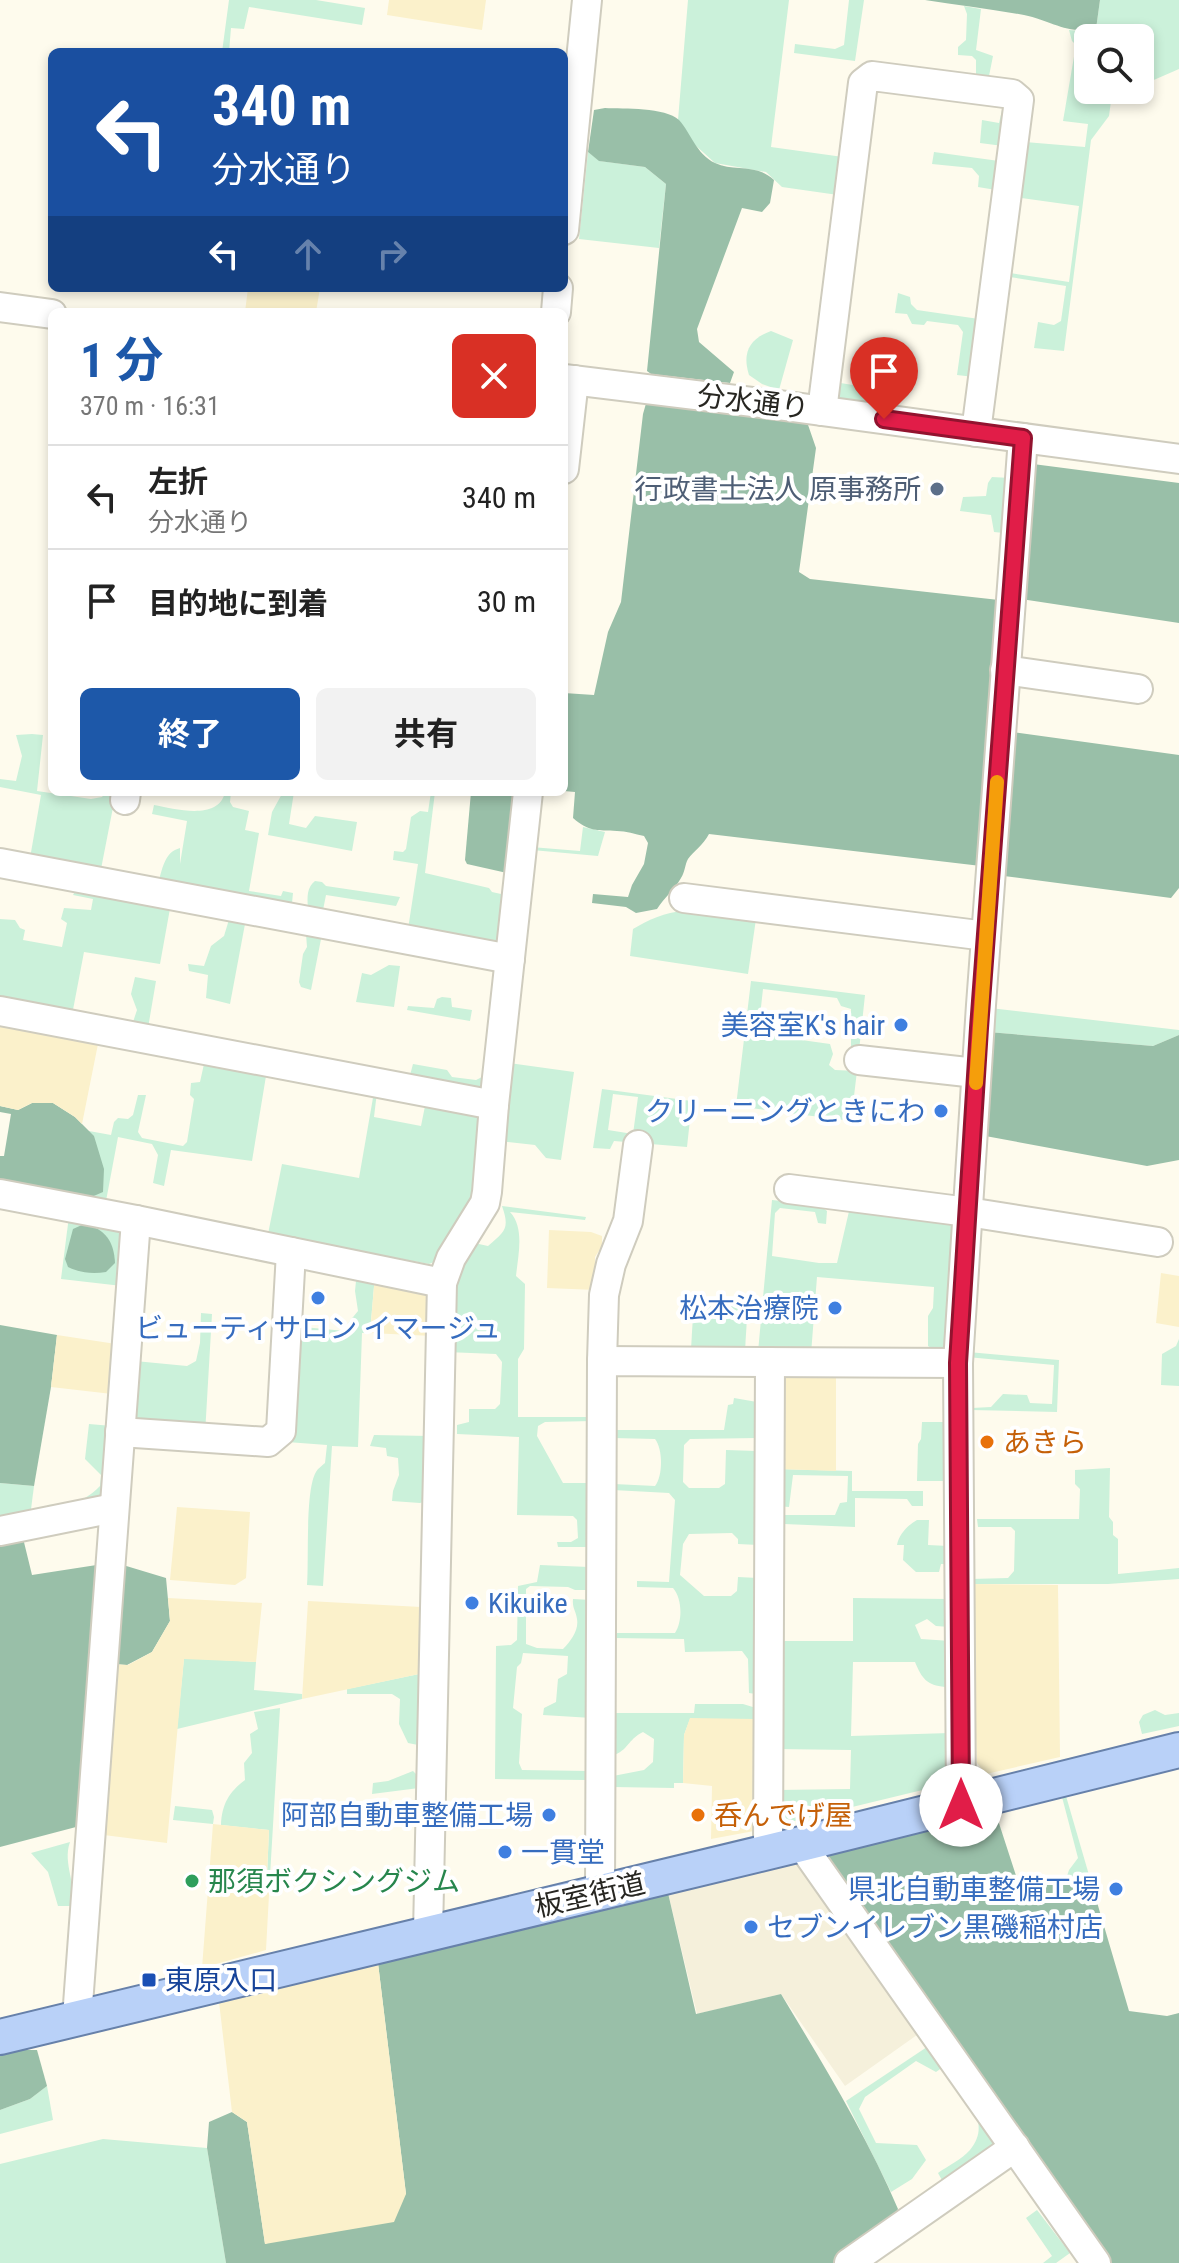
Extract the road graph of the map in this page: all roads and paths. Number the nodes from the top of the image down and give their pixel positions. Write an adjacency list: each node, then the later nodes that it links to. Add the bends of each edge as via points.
1 (587, 0): 2 (street)
2 (568, 190)
3 (0, 307): 4 (street)
4 (48, 313)
5 (569, 379): 6 (street, 分水通り)
6 (822, 411): 7 (street, 分水通り); 7 (street, via 863,83 872,76 1012,94 1019,100)
7 (976, 432): 8 (street, 分水通り)
8 (1023, 438): 9 (street, 分水通り); 10 (street)
9 (1179, 459)
10 (1005, 670): 11 (street); 15 (street)
11 (1138, 689)
12 (528, 796): 16 (street)
13 (0, 863): 16 (street)
14 (684, 898): 15 (street)
15 (986, 936): 19 (street)
16 (510, 959): 20 (street)
17 (0, 1011): 20 (street)
18 (859, 1060): 19 (street)
19 (976, 1073): 24 (street)
20 (494, 1105): 28 (street, via 485,1203)
21 (638, 1145): 29 (street, via 628,1221 604,1295)
22 (789, 1189): 24 (street)
23 (0, 1194): 25 (street)
24 (968, 1212): 26 (street); 31 (street)
25 (136, 1220): 27 (street); 32 (street)
26 (1158, 1242)
27 (291, 1252): 28 (street); 32 (street, via 281,1431 268,1442)
28 (442, 1283): 39 (street)
29 (602, 1361): 30 (street); 38 (street)
30 (770, 1362): 31 (street); 37 (street)
31 (958, 1363): 36 (street)
32 (120, 1432): 33 (street)
33 (114, 1508): 34 (street); 40 (street)
34 (0, 1531)
35 (1179, 1750): 36 (main road, 板室街道)
36 (961, 1805): 37 (main road, 板室街道)
37 (785, 1848): 38 (main road, 板室街道); 42 (street)
38 (600, 1892): 39 (main road, 板室街道)
39 (428, 1933): 40 (main road, 板室街道)
40 (77, 2018): 41 (main road, 板室街道)
41 (0, 2037)
42 (1015, 2147): 43 (street); 44 (street)
43 (849, 2263)
44 (1096, 2263)

